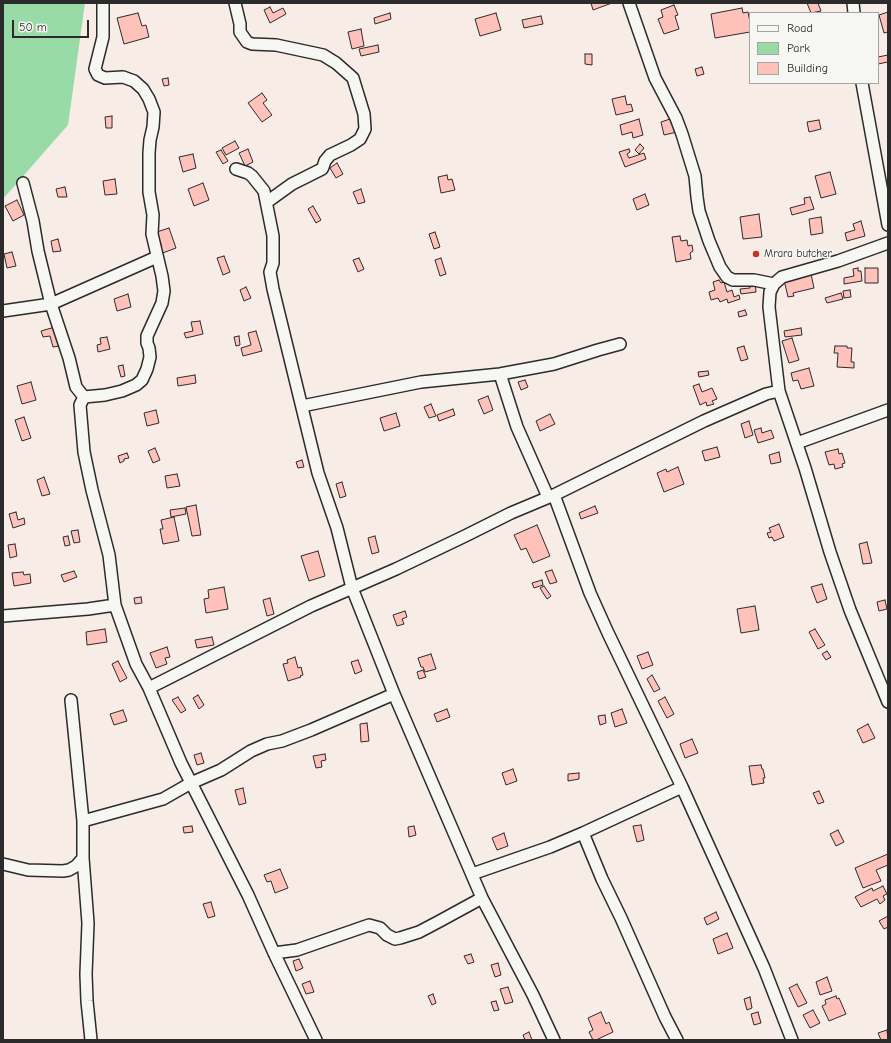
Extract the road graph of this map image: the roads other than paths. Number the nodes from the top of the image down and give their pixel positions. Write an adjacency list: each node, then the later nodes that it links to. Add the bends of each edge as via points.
1 (104, 3): 10 (street, via 103,37 95,68 98,75 105,78 123,77 134,81 143,89 154,112 149,153 149,192 153,215 152,234)
2 (235, 3): 7 (street, via 240,32 247,42 323,55 336,63 353,78 364,114 365,129 360,139 330,155 322,169 292,184)
3 (629, 3): 11 (street, via 655,78 682,134 695,176 699,211 720,267 727,277 733,280 754,280)
4 (862, 84): 8 (street)
5 (236, 169): 7 (street, via 248,173 258,182)
6 (23, 183): 12 (street)
7 (267, 202): 18 (street, via 274,246 270,272)
8 (888, 225)
9 (888, 244): 11 (street, via 782,277)
10 (157, 257): 12 (street); 17 (street, via 164,284 164,297 147,336 150,357 142,380 122,391)
11 (774, 284): 16 (street, via 770,292 769,307)
12 (51, 304): 13 (street); 17 (street, via 76,387)
13 (3, 311)
14 (620, 344): 15 (street, via 554,364)
15 (500, 374): 18 (street, via 421,382); 21 (street, via 518,427)
16 (779, 391): 20 (street); 21 (street, via 766,394 704,421)
17 (84, 397): 23 (street, via 80,404 84,452 109,555)
18 (302, 406): 22 (street, via 318,472 335,521)
19 (888, 410): 20 (street)
20 (796, 443): 28 (street, via 850,610)
21 (551, 496): 22 (street); 30 (street, via 593,600)
22 (352, 588): 25 (street); 26 (street)
23 (115, 605): 24 (street); 25 (street, via 136,664)
24 (3, 616)
25 (149, 688): 29 (street)
26 (394, 694): 29 (street, via 311,730 262,747); 35 (street)
27 (72, 700): 31 (street)
28 (888, 702)
29 (191, 783): 31 (street, via 163,799); 37 (street)
30 (682, 787): 32 (street); 42 (street, via 764,968)
31 (83, 821): 33 (street)
32 (583, 834): 35 (street); 41 (street)
33 (83, 858): 34 (street, via 76,866 63,871 28,870); 38 (street, via 88,923 87,1001)
34 (3, 864)
35 (472, 874): 36 (street)
36 (482, 898): 37 (street, via 432,926 400,938 395,939 380,928 369,925 297,950); 40 (street)
37 (274, 952): 39 (street)
38 (91, 1040)
39 (316, 1040)
40 (554, 1040)
41 (677, 1040)
42 (792, 1040)

